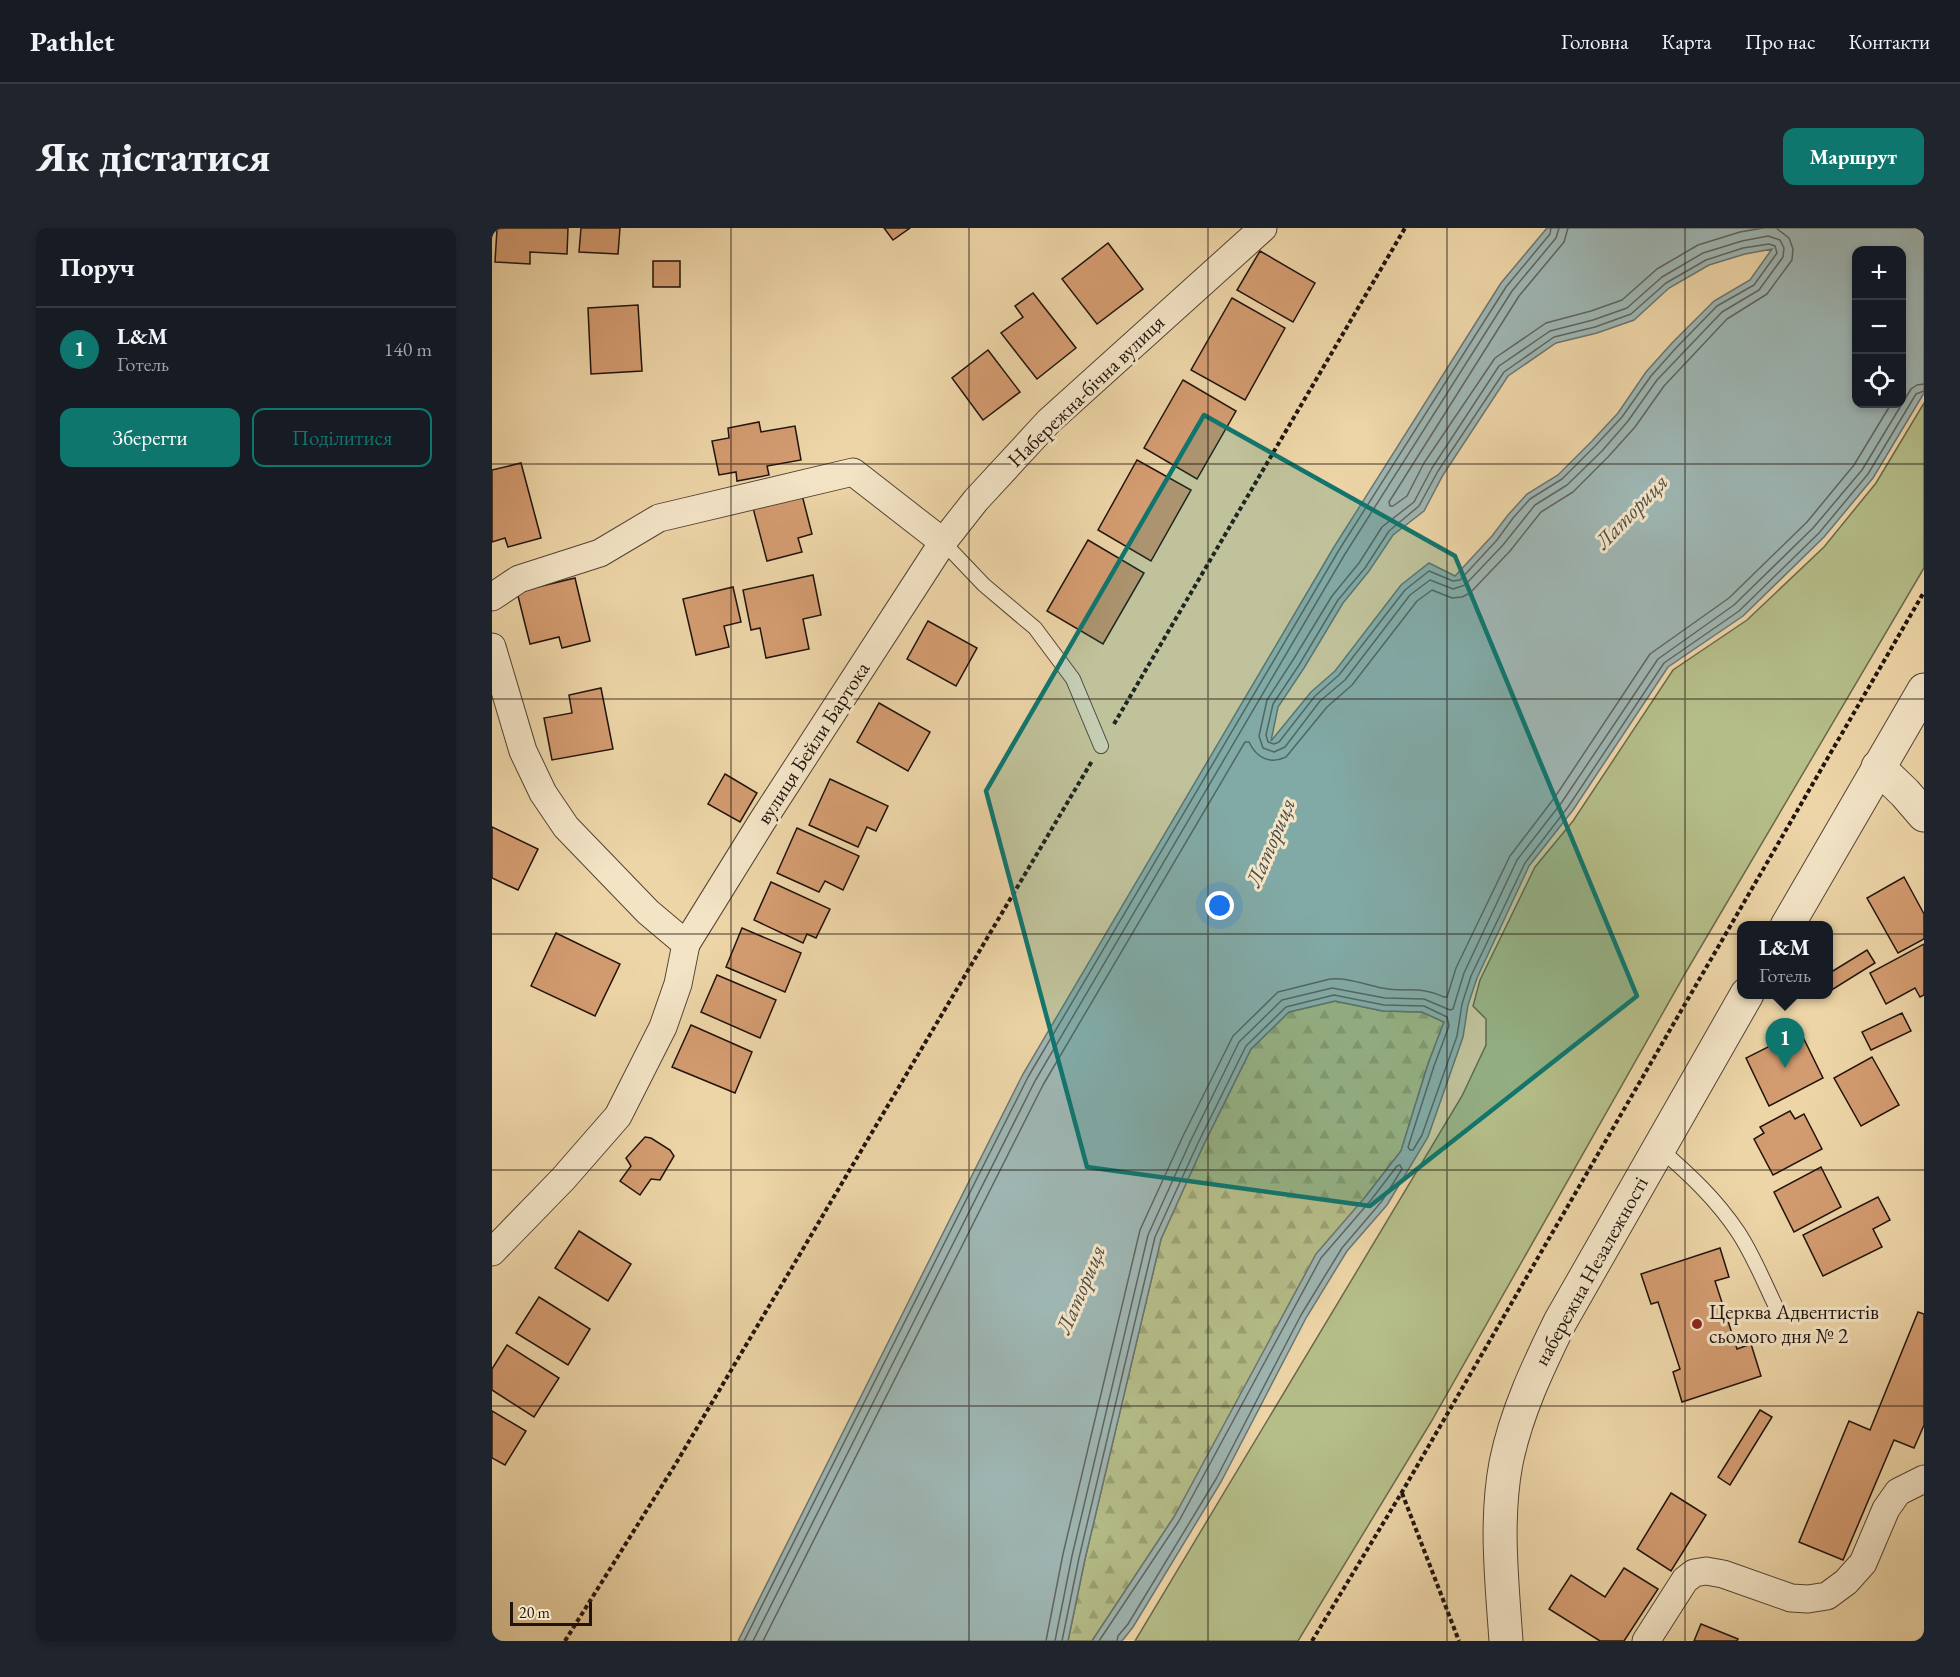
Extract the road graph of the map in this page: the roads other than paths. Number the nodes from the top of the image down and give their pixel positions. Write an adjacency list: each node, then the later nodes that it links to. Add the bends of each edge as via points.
1 (1263, 228): 2 (street, Набережна-бічна вулиця, via 1049,421 976,500)
2 (944, 542): 3 (street, via 853,472 659,518 600,553 519,579); 6 (lane, via 984,585 1035,628 1073,678); 10 (street, вулиця Бейли Бартока)
3 (492, 597)
4 (492, 647): 10 (street, via 523,751 543,794 566,827 648,912)
5 (1924, 690): 7 (street)
6 (1101, 746)
7 (1878, 767): 8 (street); 9 (street)
8 (1924, 816)
9 (1790, 921)
10 (686, 944): 13 (street, вулиця Бейли Бартока, via 663,1027 618,1116)
11 (1745, 999): 12 (street, набережна Незалежності)
12 (1659, 1148): 14 (lane, via 1696,1180 1740,1234); 16 (street, набережна Незалежності, via 1560,1322 1520,1414 1506,1463 1501,1505)
13 (492, 1252)
14 (1778, 1311)
15 (1924, 1479): 17 (street, via 1898,1492 1886,1509 1863,1563 1827,1596 1791,1598 1723,1574 1694,1573 1685,1580)
16 (1506, 1641)
17 (1646, 1641)

